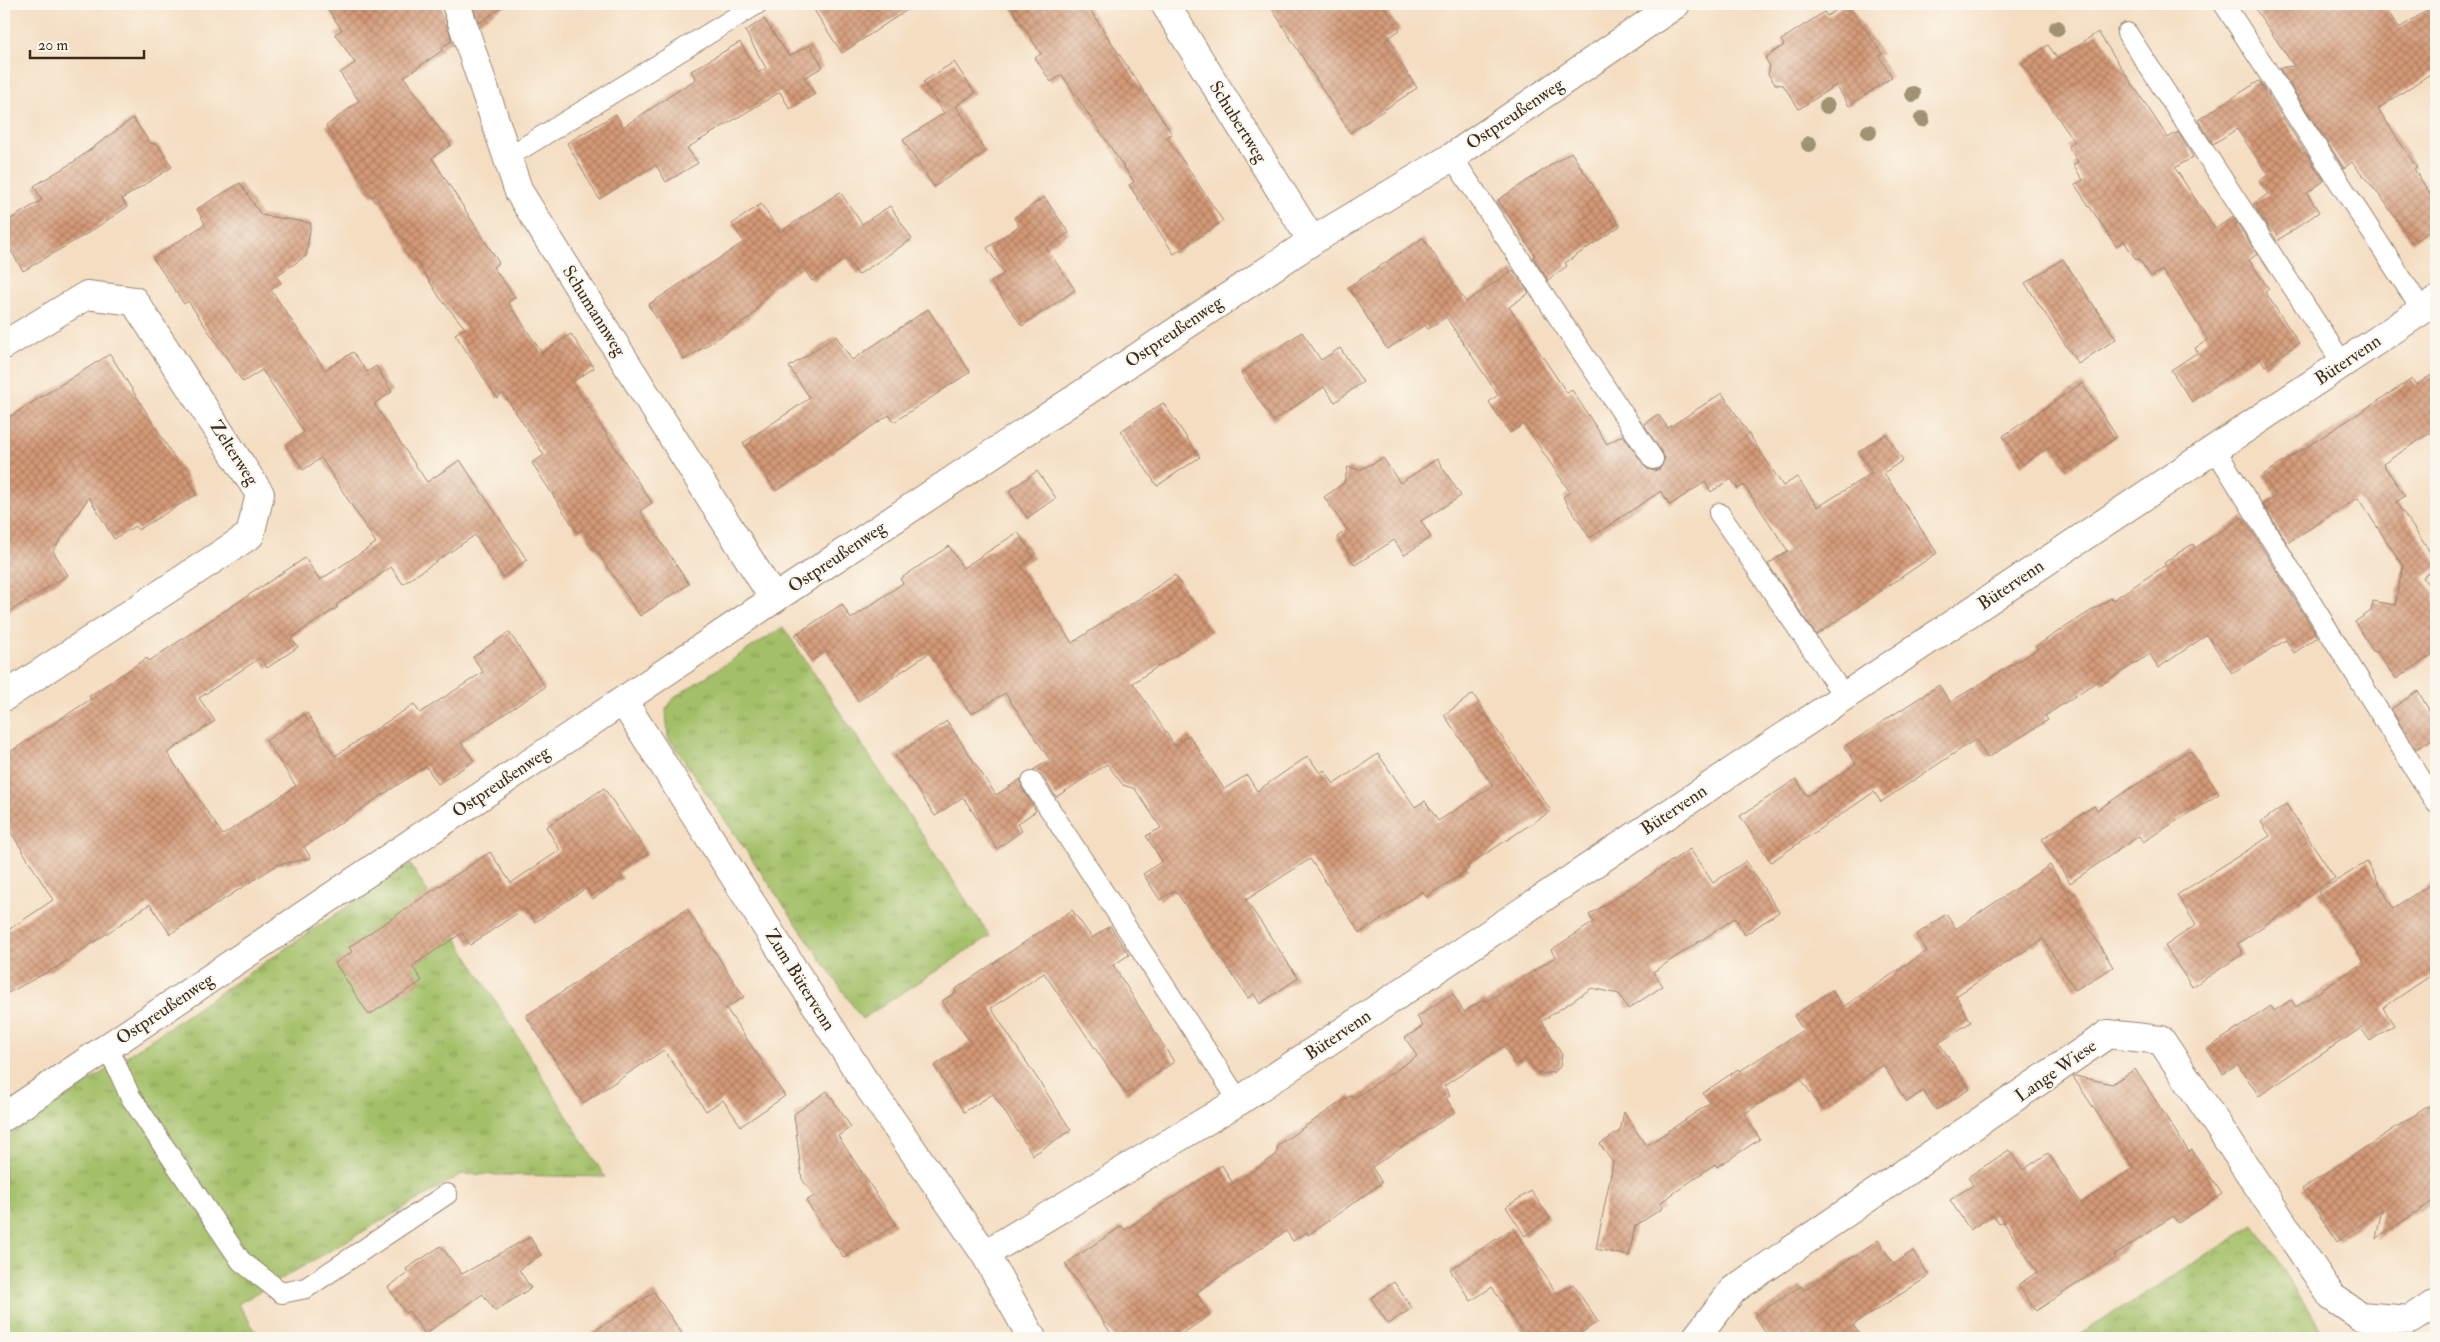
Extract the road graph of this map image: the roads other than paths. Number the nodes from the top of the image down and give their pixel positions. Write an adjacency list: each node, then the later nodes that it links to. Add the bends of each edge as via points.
1 (456, 4): 7 (street, Schumannweg)
2 (757, 4): 7 (lane)
3 (1165, 4): 9 (street, Schubertweg)
4 (1676, 4): 8 (street, Ostpreußenweg)
5 (2224, 4): 10 (lane)
6 (2127, 34): 12 (lane)
7 (508, 157): 16 (street, Schumannweg, via 519,192)
8 (1452, 157): 9 (street, Ostpreußenweg); 14 (lane)
9 (1312, 241): 16 (street, Ostpreußenweg)
10 (2429, 306): 12 (street, Bütervenn)
11 (4, 344): 18 (street, Zelterweg, via 87,295 134,301 260,494 250,535)
12 (2343, 364): 13 (street, Bütervenn)
13 (2215, 449): 17 (street, Bütervenn); 21 (lane)
14 (1654, 459)
15 (1719, 513): 17 (lane)
16 (774, 599): 19 (street, Ostpreußenweg)
17 (1844, 696): 23 (street, Bütervenn)
18 (4, 697)
19 (622, 701): 22 (street, Ostpreußenweg); 26 (street, Zum Bütervenn, via 863,1079)
20 (1032, 782): 23 (lane)
21 (2436, 803)
22 (108, 1047): 24 (street, Ostpreußenweg); 25 (lane, via 130,1096 242,1262 282,1293 306,1288)
23 (1239, 1102): 26 (street, Bütervenn)
24 (4, 1117)
25 (447, 1194)
26 (985, 1254): 28 (street)
27 (2436, 1303): 29 (street, Lange Wiese, via 2410,1320 2360,1316 2332,1297 2161,1040 2108,1034 1733,1290)
28 (1032, 1338)
29 (1696, 1338)

